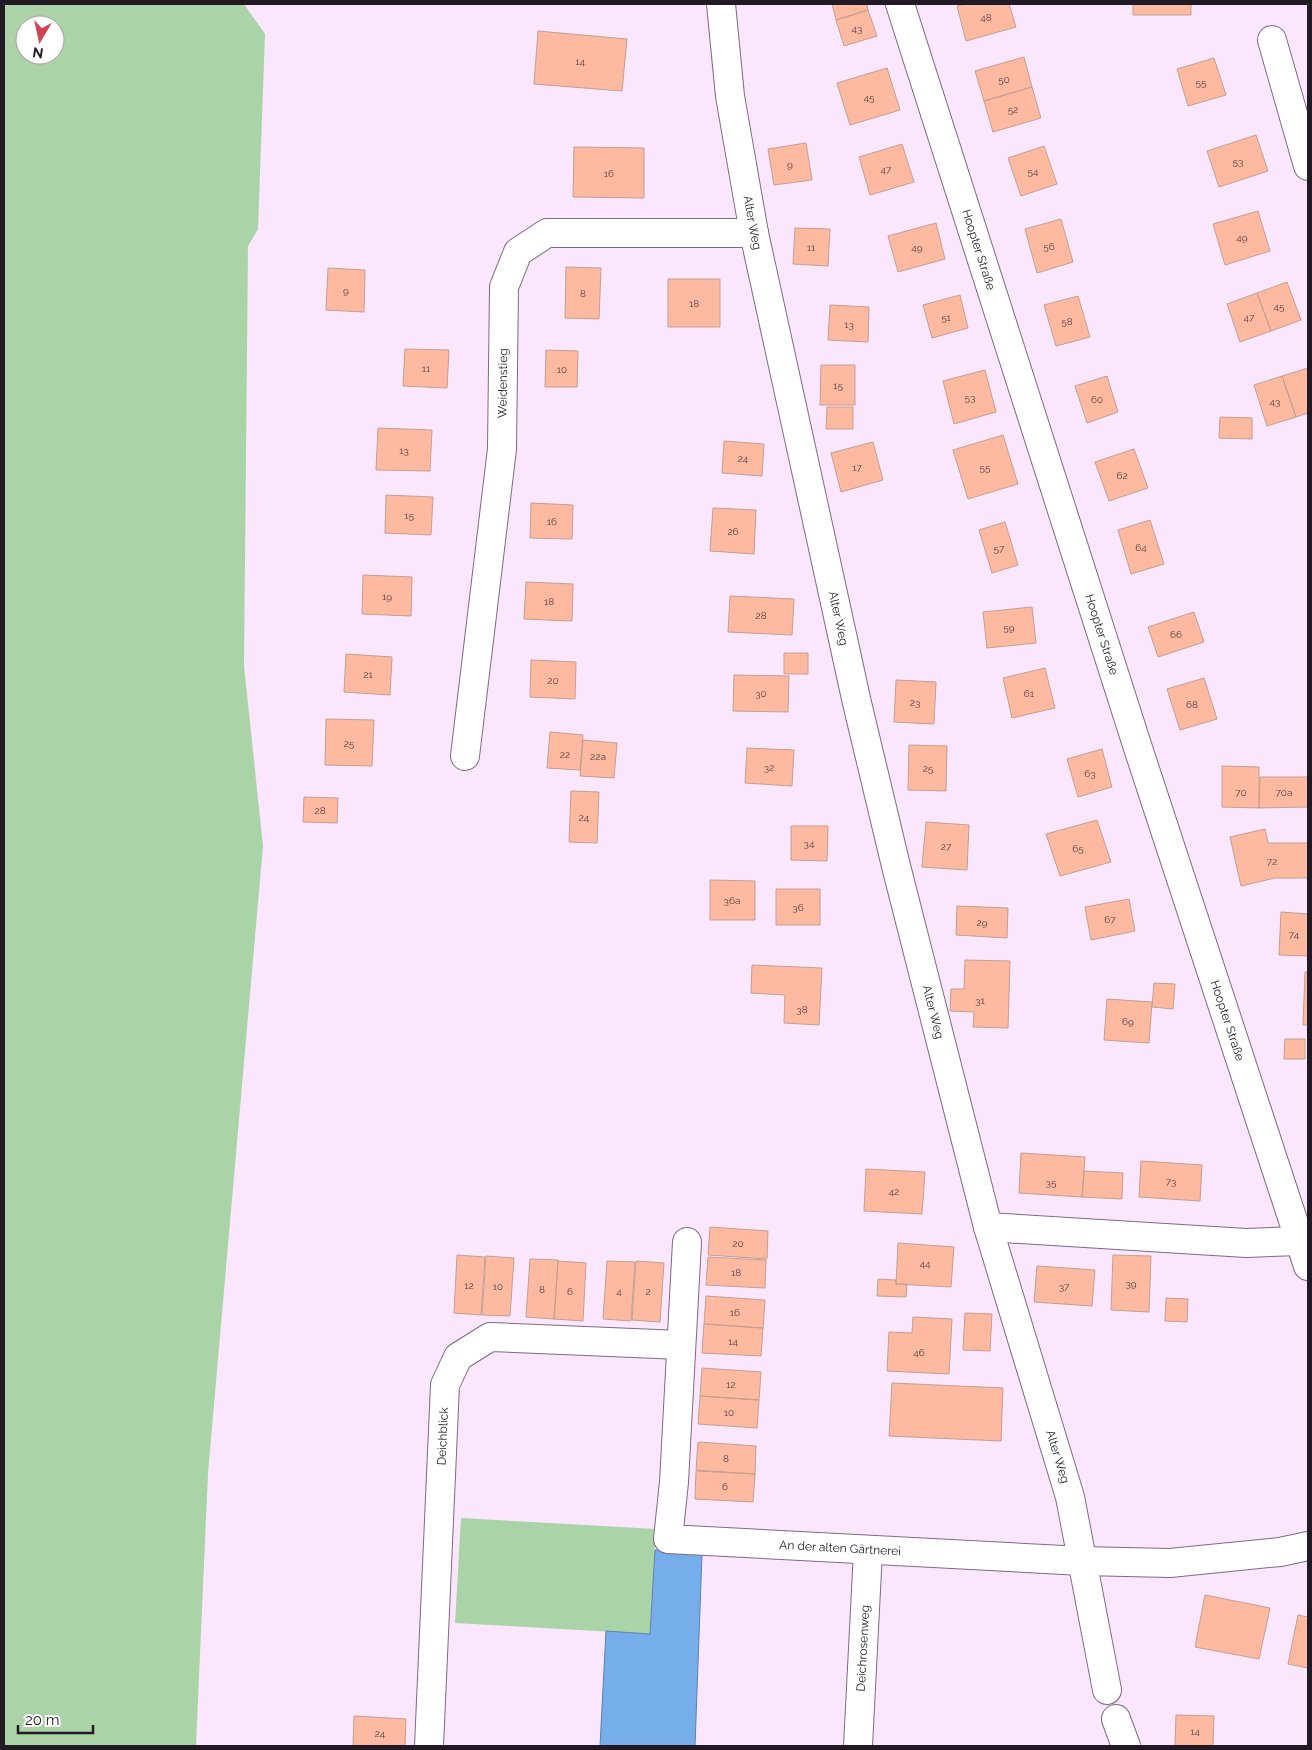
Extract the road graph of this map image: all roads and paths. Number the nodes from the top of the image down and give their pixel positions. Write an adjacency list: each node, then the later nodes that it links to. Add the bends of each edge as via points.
1 (722, 4): 5 (street, Alter Weg, via 730,96)
2 (900, 4): 9 (street, Hoopter Straße)
3 (1272, 40): 4 (street)
4 (1308, 166)
5 (754, 233): 6 (street, Weidenstieg, via 547,233 518,252 504,287 502,449); 7 (street, Alter Weg, via 856,703)
6 (465, 756)
7 (988, 1227): 9 (street, via 1246,1243); 13 (street, Alter Weg, via 1070,1497)
8 (688, 1242): 10 (street, An der alten Gärtnerei)
9 (1304, 1253)
10 (682, 1345): 12 (street, An der alten Gärtnerei, via 668,1539); 16 (street, Deichblick, via 490,1337 458,1357 445,1385)
11 (1308, 1546): 13 (street, An der alten Gärtnerei, via 1280,1552 1170,1563)
12 (868, 1551): 13 (street, An der alten Gärtnerei); 17 (street, Deichrosenweg)
13 (1082, 1561): 14 (street, Alter Weg)
14 (1106, 1690)
15 (1116, 1720): 18 (street)
16 (429, 1746)
17 (858, 1746)
18 (1126, 1746)

